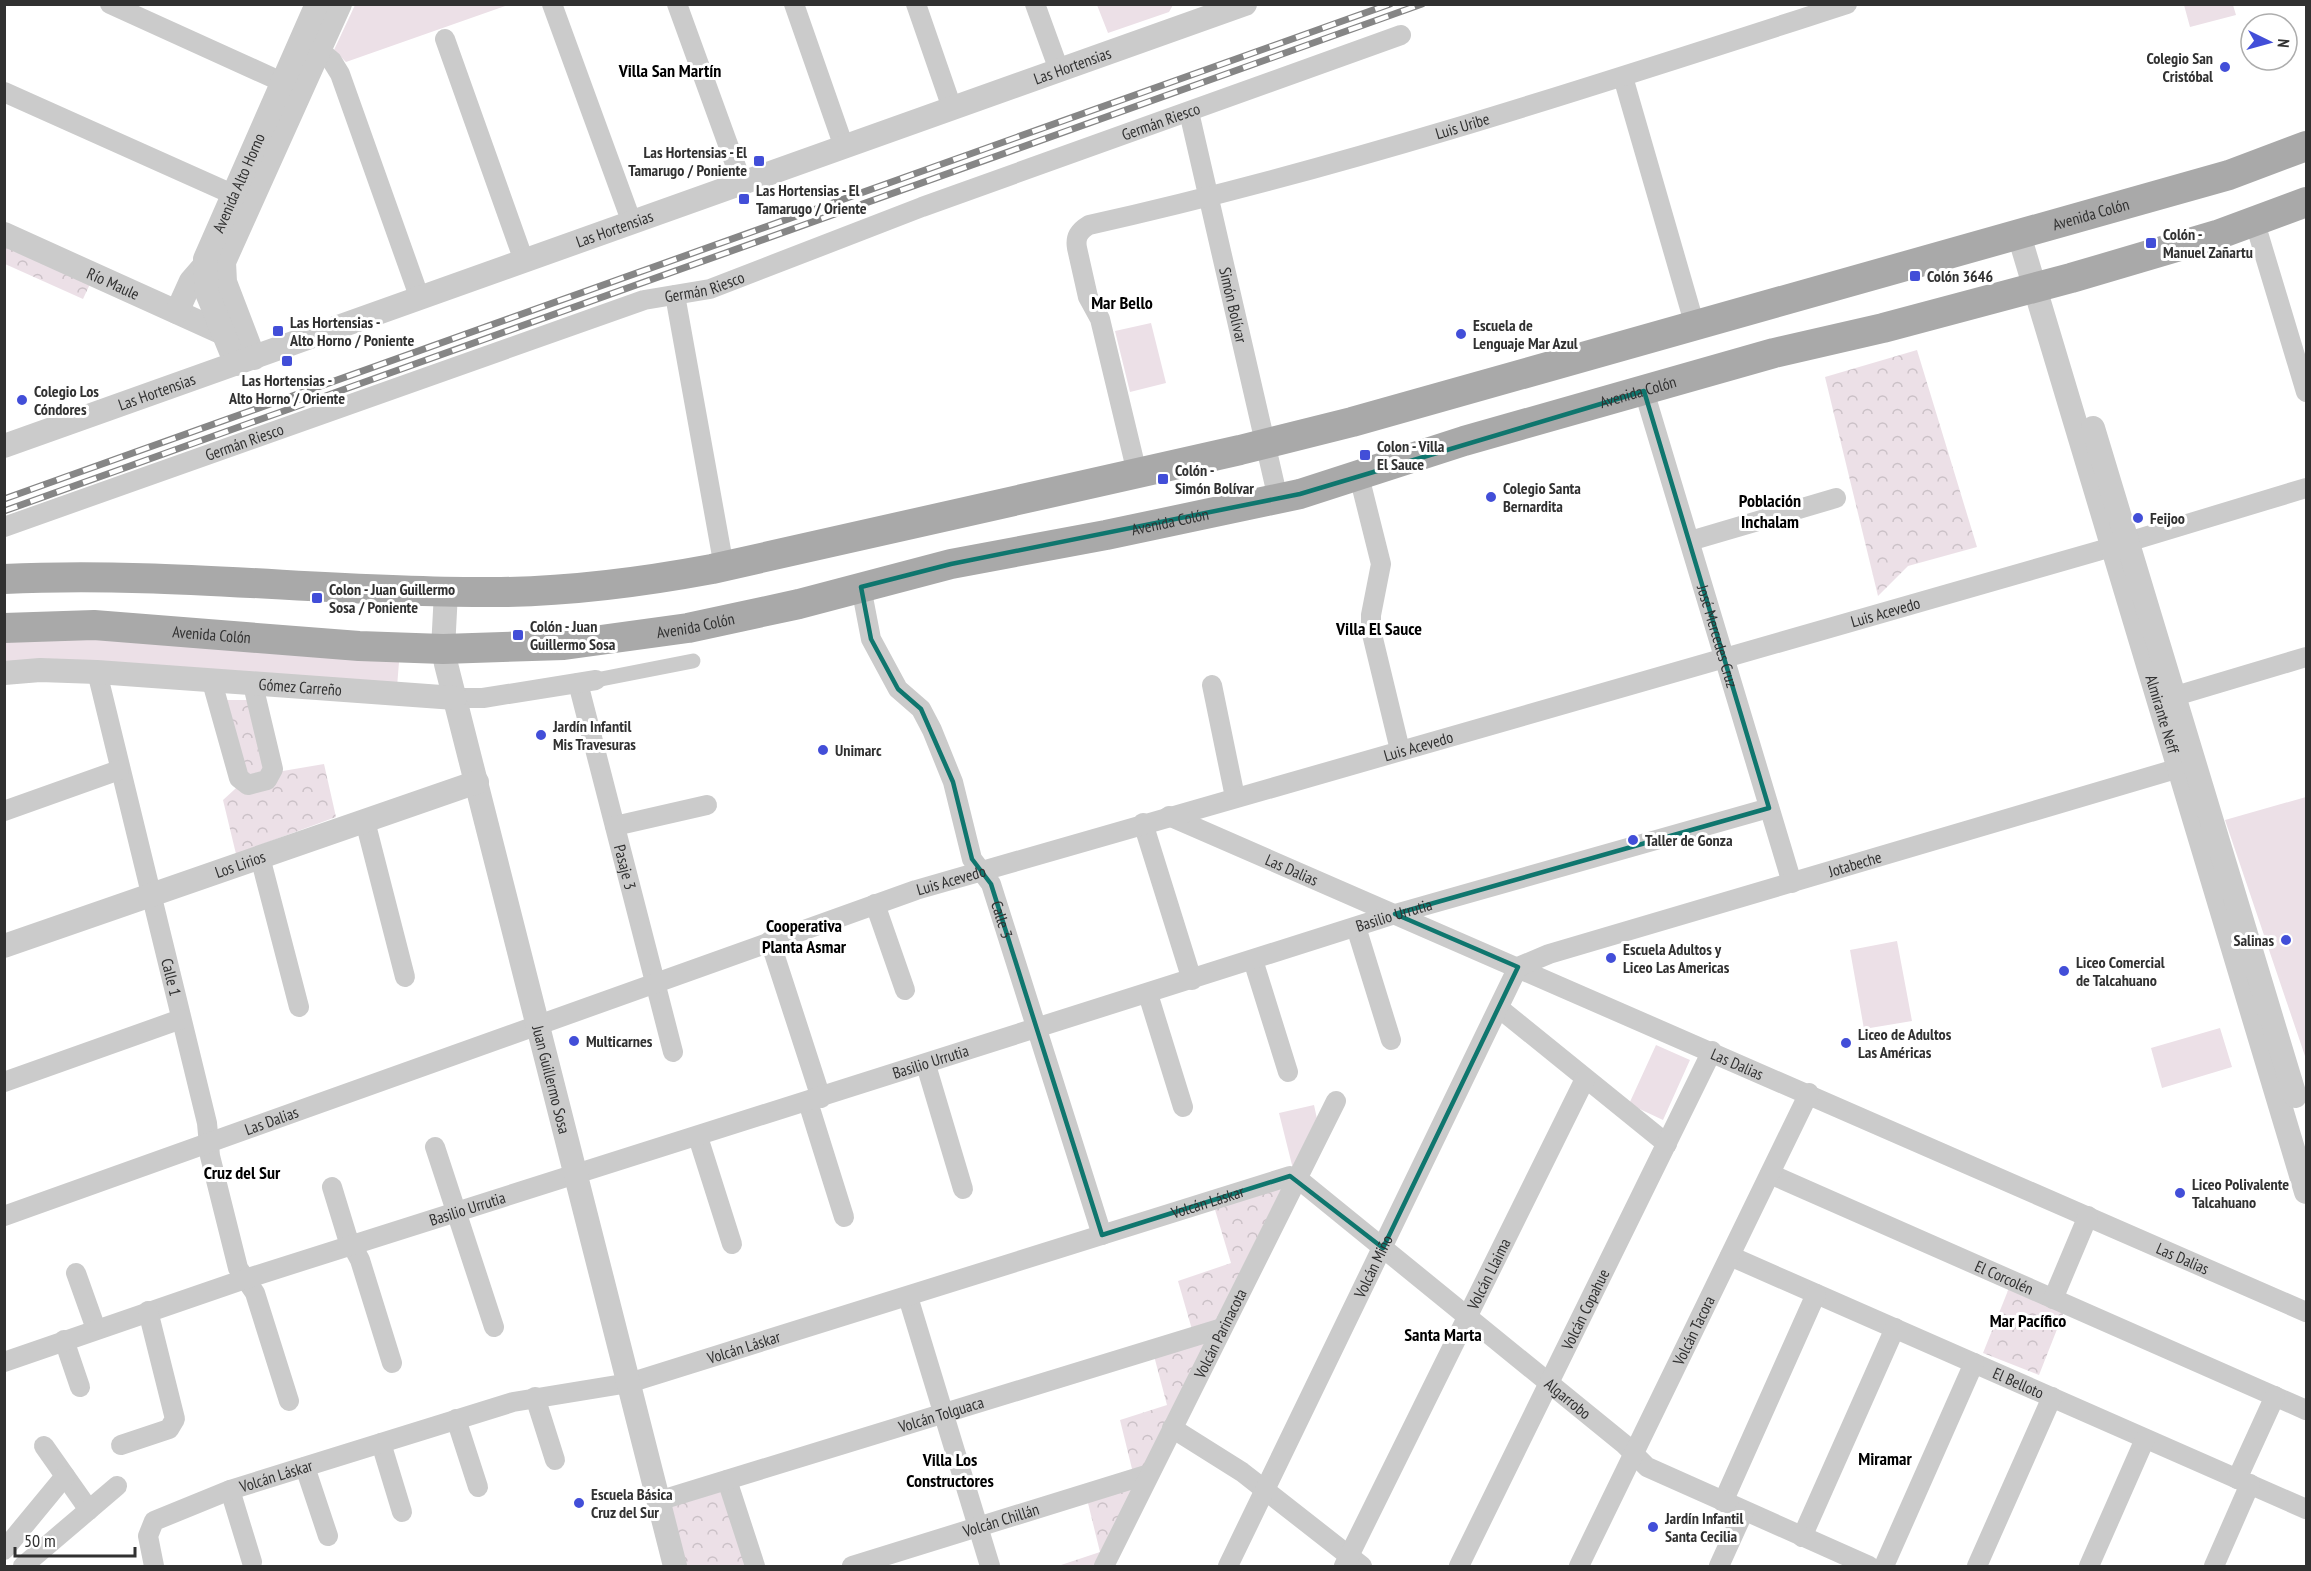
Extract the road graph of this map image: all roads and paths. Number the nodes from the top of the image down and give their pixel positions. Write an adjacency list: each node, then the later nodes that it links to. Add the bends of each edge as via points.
1 (110, 4): 16 (street)
2 (317, 4): 16 (street, Avenida Alto Horno)
3 (340, 4): 13 (street, Avenida Alto Horno)
4 (552, 4): 26 (street)
5 (676, 4): 22 (street)
6 (794, 4): 21 (street)
7 (916, 4): 18 (street)
8 (1035, 4): 14 (street)
9 (1847, 4): 15 (street, Luis Uribe)
10 (1222, 8): 14 (street, Las Hortensias)
11 (1401, 35): 19 (street, Germán Riesco)
12 (446, 39): 30 (street)
13 (319, 50): 23 (street, Avenida Alto Horno); 34 (street, via 340,74)
14 (1059, 70): 18 (street, Las Hortensias)
15 (1623, 77): 24 (street, Luis Uribe); 36 (street)
16 (282, 82): 23 (street, Avenida Alto Horno)
17 (4, 92): 23 (street)
18 (952, 108): 21 (street, Las Hortensias)
19 (1189, 112): 24 (street, Simón Bolívar); 33 (street, Germán Riesco, via 922,207 710,289)
20 (2307, 146): 28 (main road, Avenida Colón, via 2229,175)
21 (844, 147): 22 (street, Las Hortensias)
22 (742, 183): 26 (street, Las Hortensias)
23 (242, 198): 31 (street, Avenida Alto Horno, via 209,245); 38 (street, Avenida Alto Horno, via 223,268)
24 (1209, 198): 41 (street, Simón Bolívar); 43 (street, Luis Uribe, via 1089,225 1077,235 1088,297 1100,319)
25 (2307, 202): 27 (main road, Avenida Colón)
26 (632, 223): 30 (street, Las Hortensias)
27 (2254, 223): 32 (main road, Avenida Colón); 40 (street)
28 (2026, 233): 32 (street, Almirante Neff); 36 (main road, Avenida Colón)
29 (4, 234): 35 (street, Río Maule)
30 (524, 261): 34 (street, Las Hortensias)
31 (204, 266): 35 (street, via 191,282); 37 (street, Avenida Alto Horno, via 207,292)
32 (2042, 286): 39 (main road, Avenida Colón, via 1774,353); 50 (street, Almirante Neff)
33 (675, 295): 48 (street, Germán Riesco, via 644,300); 51 (street)
34 (420, 299): 38 (street, Las Hortensias)
35 (177, 312): 37 (street, Río Maule)
36 (1695, 326): 41 (main road, Avenida Colón)
37 (223, 333): 38 (street, Avenida Alto Horno)
38 (245, 361): 42 (street, Las Hortensias)
39 (1644, 391): 44 (main road, Avenida Colón, via 1464,441); 49 (street, José Mercedes Cruz)
40 (2307, 393)
41 (1265, 444): 43 (main road, Avenida Colón); 47 (street, Simón Bolívar)
42 (4, 446)
43 (1137, 473): 51 (main road, Avenida Colón)
44 (1359, 476): 47 (main road, Avenida Colón); 68 (street, via 1381,564 1371,630)
45 (2307, 488): 50 (street, Luis Acevedo)
46 (1836, 498): 49 (street)
47 (1278, 499): 53 (main road, Avenida Colón, via 951,564)
48 (4, 527)
49 (1690, 541): 58 (street, José Mercedes Cruz)
50 (2119, 545): 58 (street, Luis Acevedo); 67 (street, Almirante Neff)
51 (724, 567): 54 (main road, Avenida Colón, via 572,588)
52 (4, 579): 54 (main road, Avenida Colón, via 111,577)
53 (861, 587): 56 (main road, Avenida Colón, via 759,614 647,635 545,647); 81 (street, Calle 3, via 871,639 898,689 921,709 939,745 953,782 972,860)
54 (446, 592): 56 (street, Juan Guillermo Sosa)
55 (4, 628): 56 (main road, Avenida Colón, via 94,625)
56 (443, 649): 66 (street, Juan Guillermo Sosa)
57 (2307, 657): 67 (street)
58 (1725, 658): 68 (street, Luis Acevedo); 74 (street, José Mercedes Cruz)
59 (693, 661): 63 (street)
60 (97, 672): 61 (street, Gómez Carreño); 62 (street, Gómez Carreño); 70 (street, Calle 1)
61 (4, 673)
62 (212, 681): 64 (street, Gómez Carreño); 64 (street, via 239,778 245,785 267,780 273,769)
63 (587, 682): 66 (street, Gómez Carreño, via 483,698); 79 (street, Pasaje 3)
64 (253, 685): 66 (street, Gómez Carreño)
65 (1212, 685): 72 (street)
66 (455, 698): 71 (street, Juan Guillermo Sosa)
67 (2166, 699): 69 (street, Almirante Neff)
68 (1400, 750): 72 (street, Luis Acevedo)
69 (2186, 767): 82 (street, Jotabeche); 112 (street, Almirante Neff); 122 (street, Almirante Neff)
70 (119, 770): 75 (street); 83 (street, Calle 1)
71 (477, 783): 77 (street, Los Lirios); 99 (street, Juan Guillermo Sosa)
72 (1235, 796): 76 (street, Luis Acevedo)
73 (707, 805): 79 (street)
74 (1769, 808): 82 (street, José Mercedes Cruz); 85 (street, Basilio Urrutia)
75 (4, 811)
76 (1169, 816): 78 (street, Luis Acevedo); 85 (street, Las Dalias)
77 (365, 821): 80 (street, Los Lirios); 91 (street)
78 (1143, 823): 81 (street, Luis Acevedo); 92 (street)
79 (615, 826): 93 (street, Pasaje 3)
80 (260, 856): 83 (street, Los Lirios); 96 (street)
81 (979, 870): 84 (street, Luis Acevedo); 100 (street, Calle 3, via 991,884)
82 (1792, 883): 90 (street, Jotabeche, via 1549,954)
83 (150, 894): 88 (street, Los Lirios); 98 (street, Calle 1)
84 (875, 904): 87 (street, Luis Acevedo); 94 (street)
85 (1395, 914): 86 (street, Basilio Urrutia); 90 (street, Las Dalias)
86 (1356, 927): 89 (street, Basilio Urrutia); 101 (street)
87 (770, 941): 93 (street, Luis Acevedo); 109 (street)
88 (4, 946)
89 (1253, 960): 92 (street, Basilio Urrutia); 105 (street)
90 (1518, 967): 97 (street, Volcán Miño); 102 (street, Las Dalias)
91 (405, 977)
92 (1192, 980): 95 (street, Basilio Urrutia)
93 (654, 983): 99 (street, Luis Acevedo); 103 (street, Pasaje 3)
94 (905, 990)
95 (1148, 994): 100 (street, Basilio Urrutia); 111 (street)
96 (299, 1007)
97 (1499, 1008): 106 (street); 130 (street, Volcán Miño)
98 (181, 1019): 107 (street); 114 (street, Calle 1, via 207,1123)
99 (538, 1025): 114 (street, Las Dalias); 118 (street, Juan Guillermo Sosa)
100 (1036, 1030): 104 (street, Basilio Urrutia); 127 (street, Calle 3)
101 (1391, 1040)
102 (1712, 1051): 108 (street, Las Dalias); 115 (street, Volcán Copahue)
103 (673, 1052)
104 (926, 1065): 109 (street, Basilio Urrutia); 121 (street)
105 (1288, 1072)
106 (1586, 1079): 115 (street); 139 (street, Volcán Llaima)
107 (4, 1082)
108 (1809, 1093): 117 (street, Volcán Tacora); 125 (street, Las Dalias)
109 (814, 1100): 113 (street, Basilio Urrutia); 126 (street)
110 (1336, 1101): 119 (street, Volcán Parinacota)
111 (1183, 1107)
112 (2307, 1136)
113 (698, 1137): 118 (street, Basilio Urrutia); 128 (street)
114 (208, 1143): 124 (street, Las Dalias); 133 (street, Calle 1, via 238,1268)
115 (1667, 1144): 149 (street, Volcán Copahue)
116 (435, 1147): 123 (street)
117 (1770, 1174): 131 (street, Volcán Tacora); 136 (street, El Corcolén)
118 (576, 1176): 123 (street, Basilio Urrutia); 148 (street, Juan Guillermo Sosa)
119 (1297, 1178): 127 (street, Volcán Láskar, via 1281,1177); 130 (street, Algarrobo); 141 (street, Volcán Parinacota)
120 (332, 1187): 129 (street)
121 (963, 1189)
122 (2307, 1192)
123 (456, 1213): 129 (street, Basilio Urrutia); 140 (street)
124 (4, 1216)
125 (2088, 1216): 136 (street); 138 (street, Las Dalias)
126 (844, 1217)
127 (1102, 1235): 135 (street, Volcán Láskar)
128 (732, 1244)
129 (352, 1246): 133 (street, Basilio Urrutia); 146 (street, via 360,1260)
130 (1383, 1248): 139 (street, Algarrobo); 172 (street, Volcán Miño)
131 (1730, 1256): 134 (street, El Belloto); 163 (street, Volcán Tacora)
132 (76, 1273): 143 (street)
133 (245, 1279): 137 (street, Basilio Urrutia); 154 (street, Calle 1, via 255,1293)
134 (1816, 1294): 142 (street, El Belloto); 175 (street)
135 (908, 1297): 148 (street, Volcán Láskar); 156 (street)
136 (2053, 1299): 151 (street, El Corcolén)
137 (148, 1311): 143 (street, Basilio Urrutia); 161 (street, via 176,1419 169,1429)
138 (2307, 1312)
139 (1468, 1317): 149 (street, Algarrobo); 186 (street, Volcán Llaima)
140 (494, 1327)
141 (1222, 1328): 156 (street, Volcán Tolguaca); 158 (street, Volcán Parinacota)
142 (1894, 1328): 147 (street, El Belloto); 182 (street)
143 (96, 1329): 144 (street, Basilio Urrutia)
144 (64, 1340): 145 (street, Basilio Urrutia); 150 (street)
145 (4, 1362)
146 (392, 1363)
147 (1974, 1363): 153 (street, El Belloto); 199 (street)
148 (629, 1383): 152 (street, Volcán Láskar); 174 (street, Juan Guillermo Sosa)
149 (1549, 1383): 163 (street, Algarrobo); 195 (street, Volcán Copahue)
150 (80, 1387)
151 (2275, 1396): 155 (street, El Corcolén); 169 (street)
152 (536, 1397): 157 (street, Volcán Láskar); 164 (street)
153 (2052, 1397): 159 (street, El Belloto); 200 (street)
154 (289, 1401)
155 (2307, 1410)
156 (944, 1414): 168 (street, Volcán Tolguaca); 180 (street)
157 (456, 1419): 160 (street, Volcán Láskar); 171 (street)
158 (1172, 1428): 166 (street, Volcán Parinacota); 172 (street, via 1219,1455)
159 (2145, 1438): 169 (street, El Belloto); 201 (street)
160 (381, 1443): 165 (street, Volcán Láskar); 179 (street)
161 (121, 1445)
162 (44, 1446): 167 (street)
163 (1633, 1454): 175 (street, Algarrobo, via 1647,1467); 196 (street, Volcán Tacora)
164 (555, 1460)
165 (305, 1467): 173 (street, Volcán Láskar); 181 (street)
166 (1149, 1474): 180 (street, Volcán Chillán); 193 (street, Volcán Parinacota)
167 (65, 1476): 177 (street); 183 (street)
168 (727, 1480): 174 (street, Volcán Tolguaca); 190 (street)
169 (2244, 1482): 176 (street, El Belloto); 202 (street)
170 (117, 1486): 177 (street)
171 (478, 1487)
172 (1265, 1489): 186 (street); 194 (street, Volcán Miño)
173 (230, 1490): 185 (street); 188 (street, Volcán Láskar, via 158,1517 150,1525 148,1536)
174 (658, 1502): 189 (street, Juan Guillermo Sosa)
175 (1723, 1502): 178 (street, Algarrobo)
176 (2307, 1509)
177 (89, 1510): 187 (street)
178 (1744, 1511): 182 (street, Algarrobo); 197 (street)
179 (402, 1512)
180 (978, 1527): 191 (street, Volcán Chillán); 192 (street)
181 (328, 1536)
182 (1803, 1537): 184 (street, Algarrobo)
183 (4, 1551)
184 (1843, 1561): 198 (street, Algarrobo)
185 (252, 1562)
186 (1352, 1563)
187 (23, 1566)
188 (154, 1566)
189 (675, 1566)
190 (755, 1566)
191 (852, 1566)
192 (990, 1566)
193 (1104, 1566)
194 (1228, 1566)
195 (1459, 1566)
196 (1579, 1566)
197 (1719, 1566)
198 (1869, 1566)
199 (1884, 1566)
200 (1977, 1566)
201 (2089, 1566)
202 (2214, 1566)

